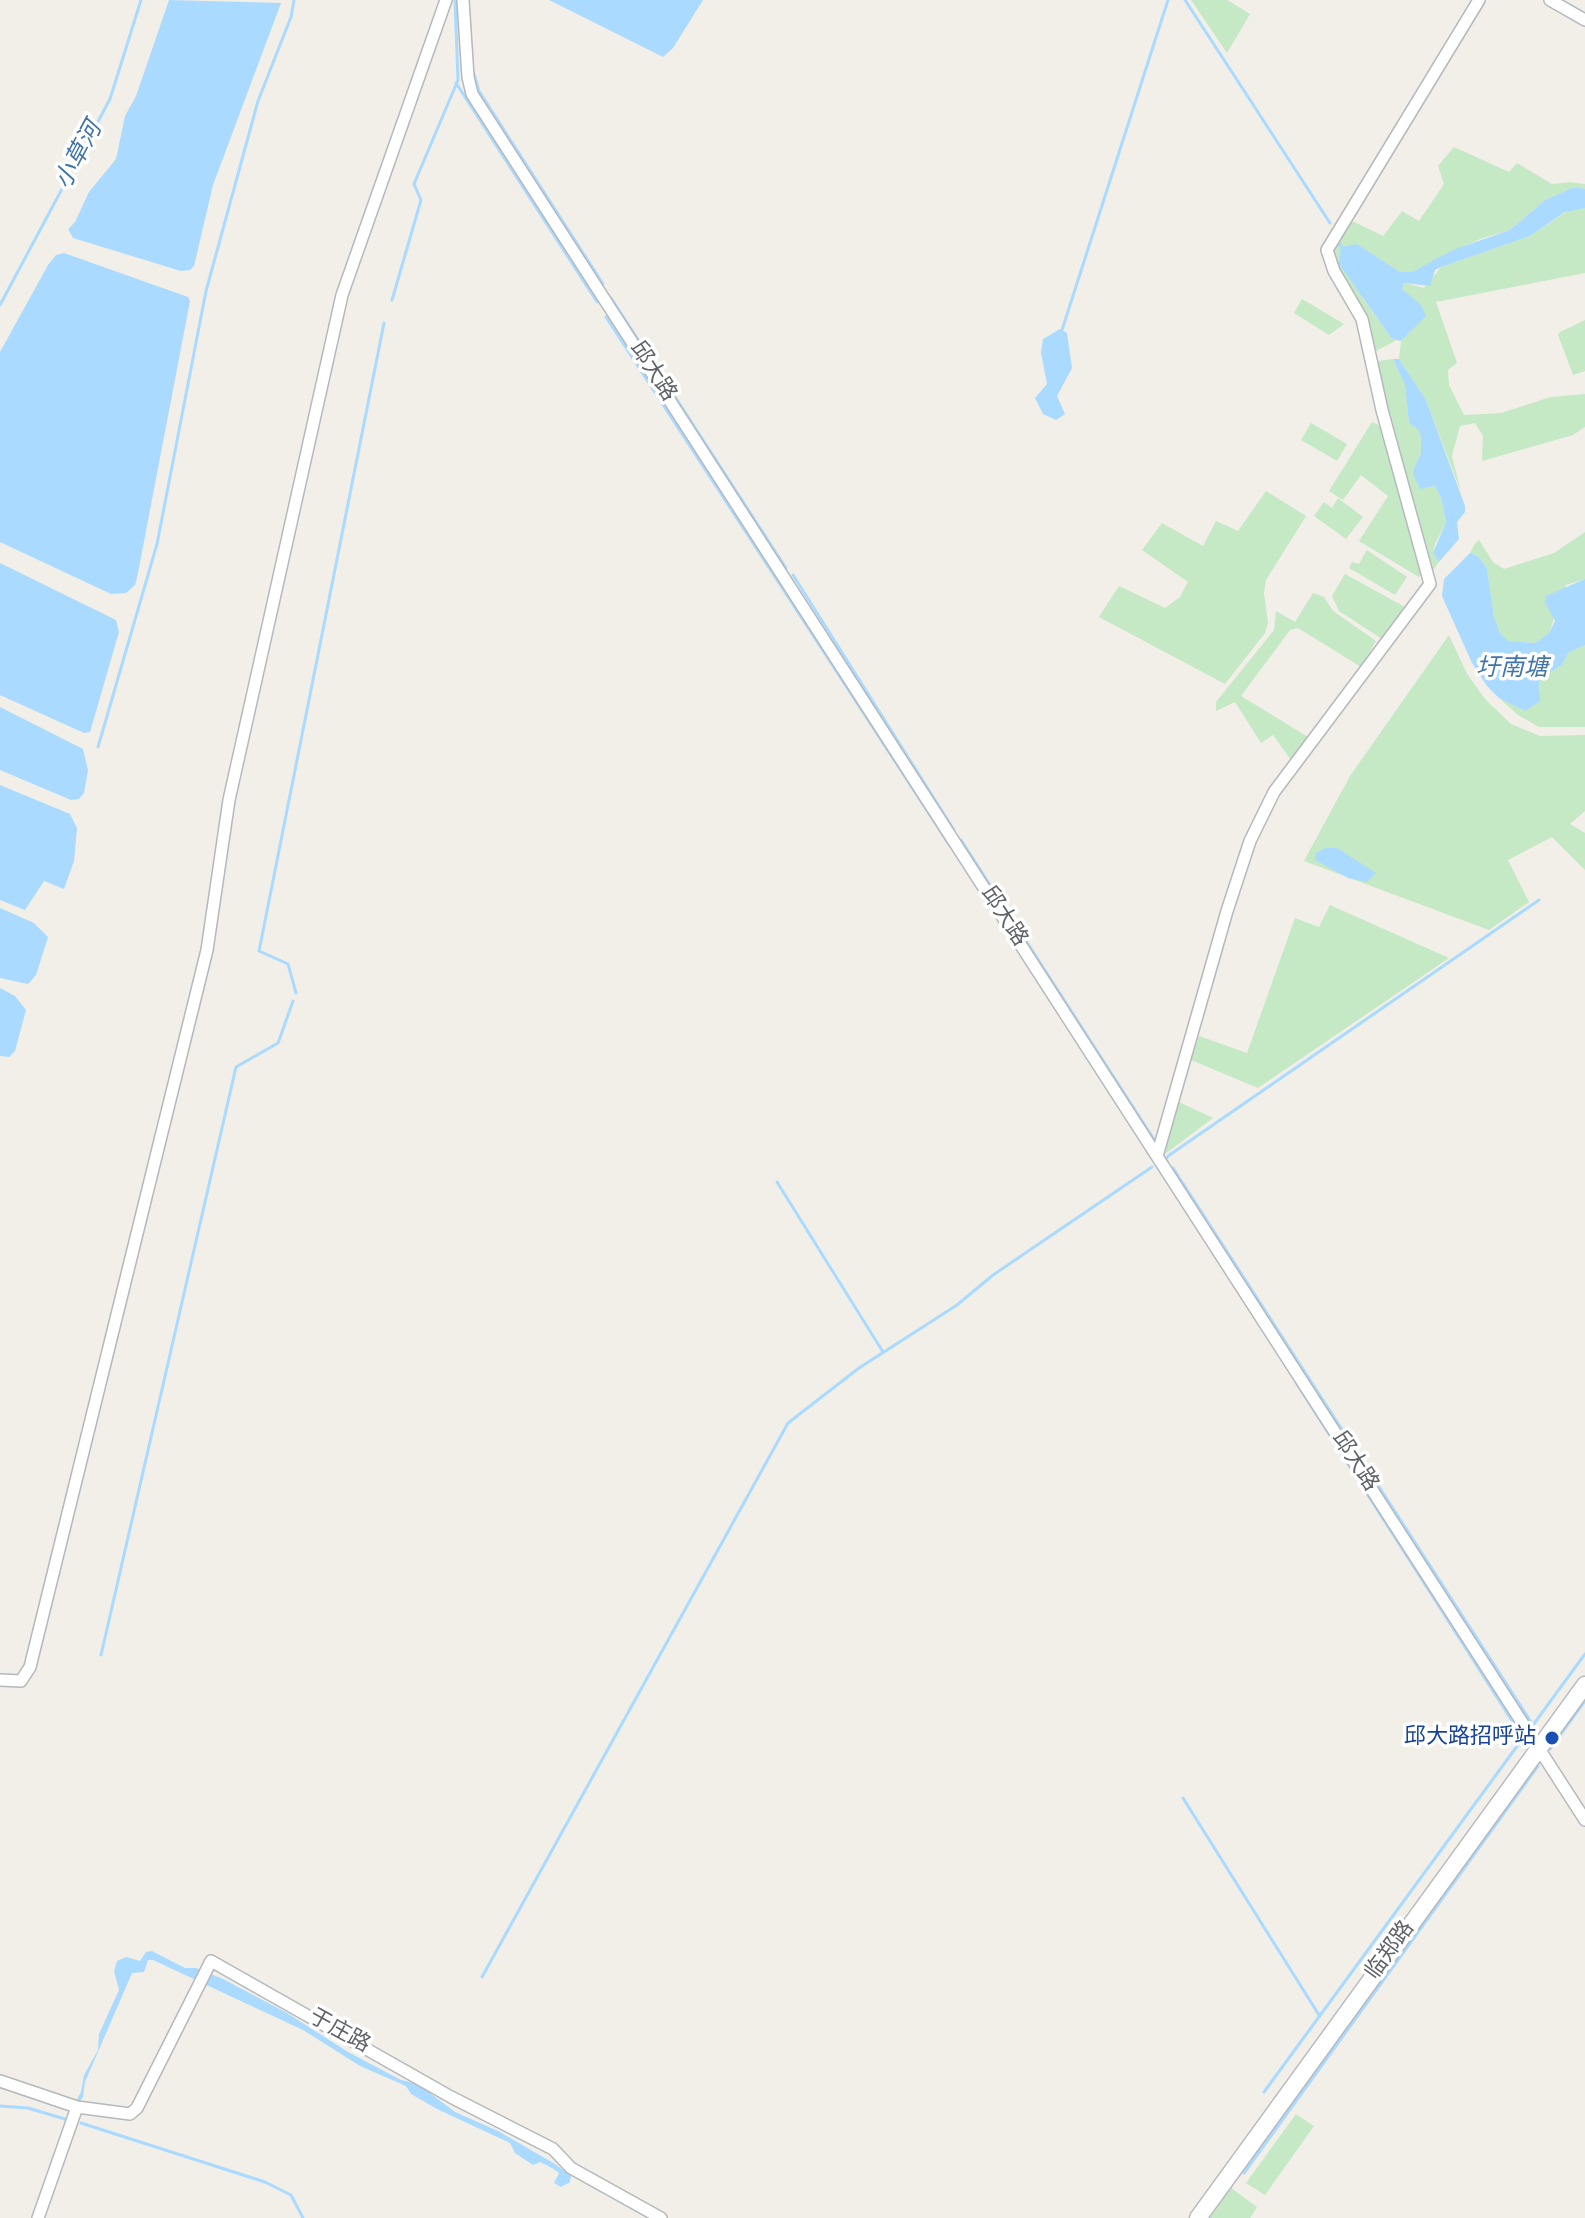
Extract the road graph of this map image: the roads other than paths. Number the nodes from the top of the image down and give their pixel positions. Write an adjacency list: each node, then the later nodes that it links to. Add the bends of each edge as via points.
1 (446, 0): 7 (street, via 342,295 229,800 207,950 30,1667 21,1681)
2 (463, 0): 6 (street, 邱大路, via 472,94)
3 (1479, 0): 6 (street, via 1327,250 1362,319 1430,584 1274,792 1250,841)
4 (1550, 0): 5 (street)
5 (1585, 20)
6 (1157, 1156): 9 (street, 邱大路)
7 (0, 1680)
8 (1585, 1685): 9 (main road, 临郑路)
9 (1538, 1748): 10 (street, 邱大路); 15 (main road, 临郑路)
10 (1585, 1820)
11 (0, 2081): 12 (street)
12 (77, 2107): 13 (street); 14 (street, 于庄路, via 114,2115 137,2108 211,1961 553,2149 571,2168)
13 (38, 2218)
14 (661, 2218)
15 (1198, 2218)

